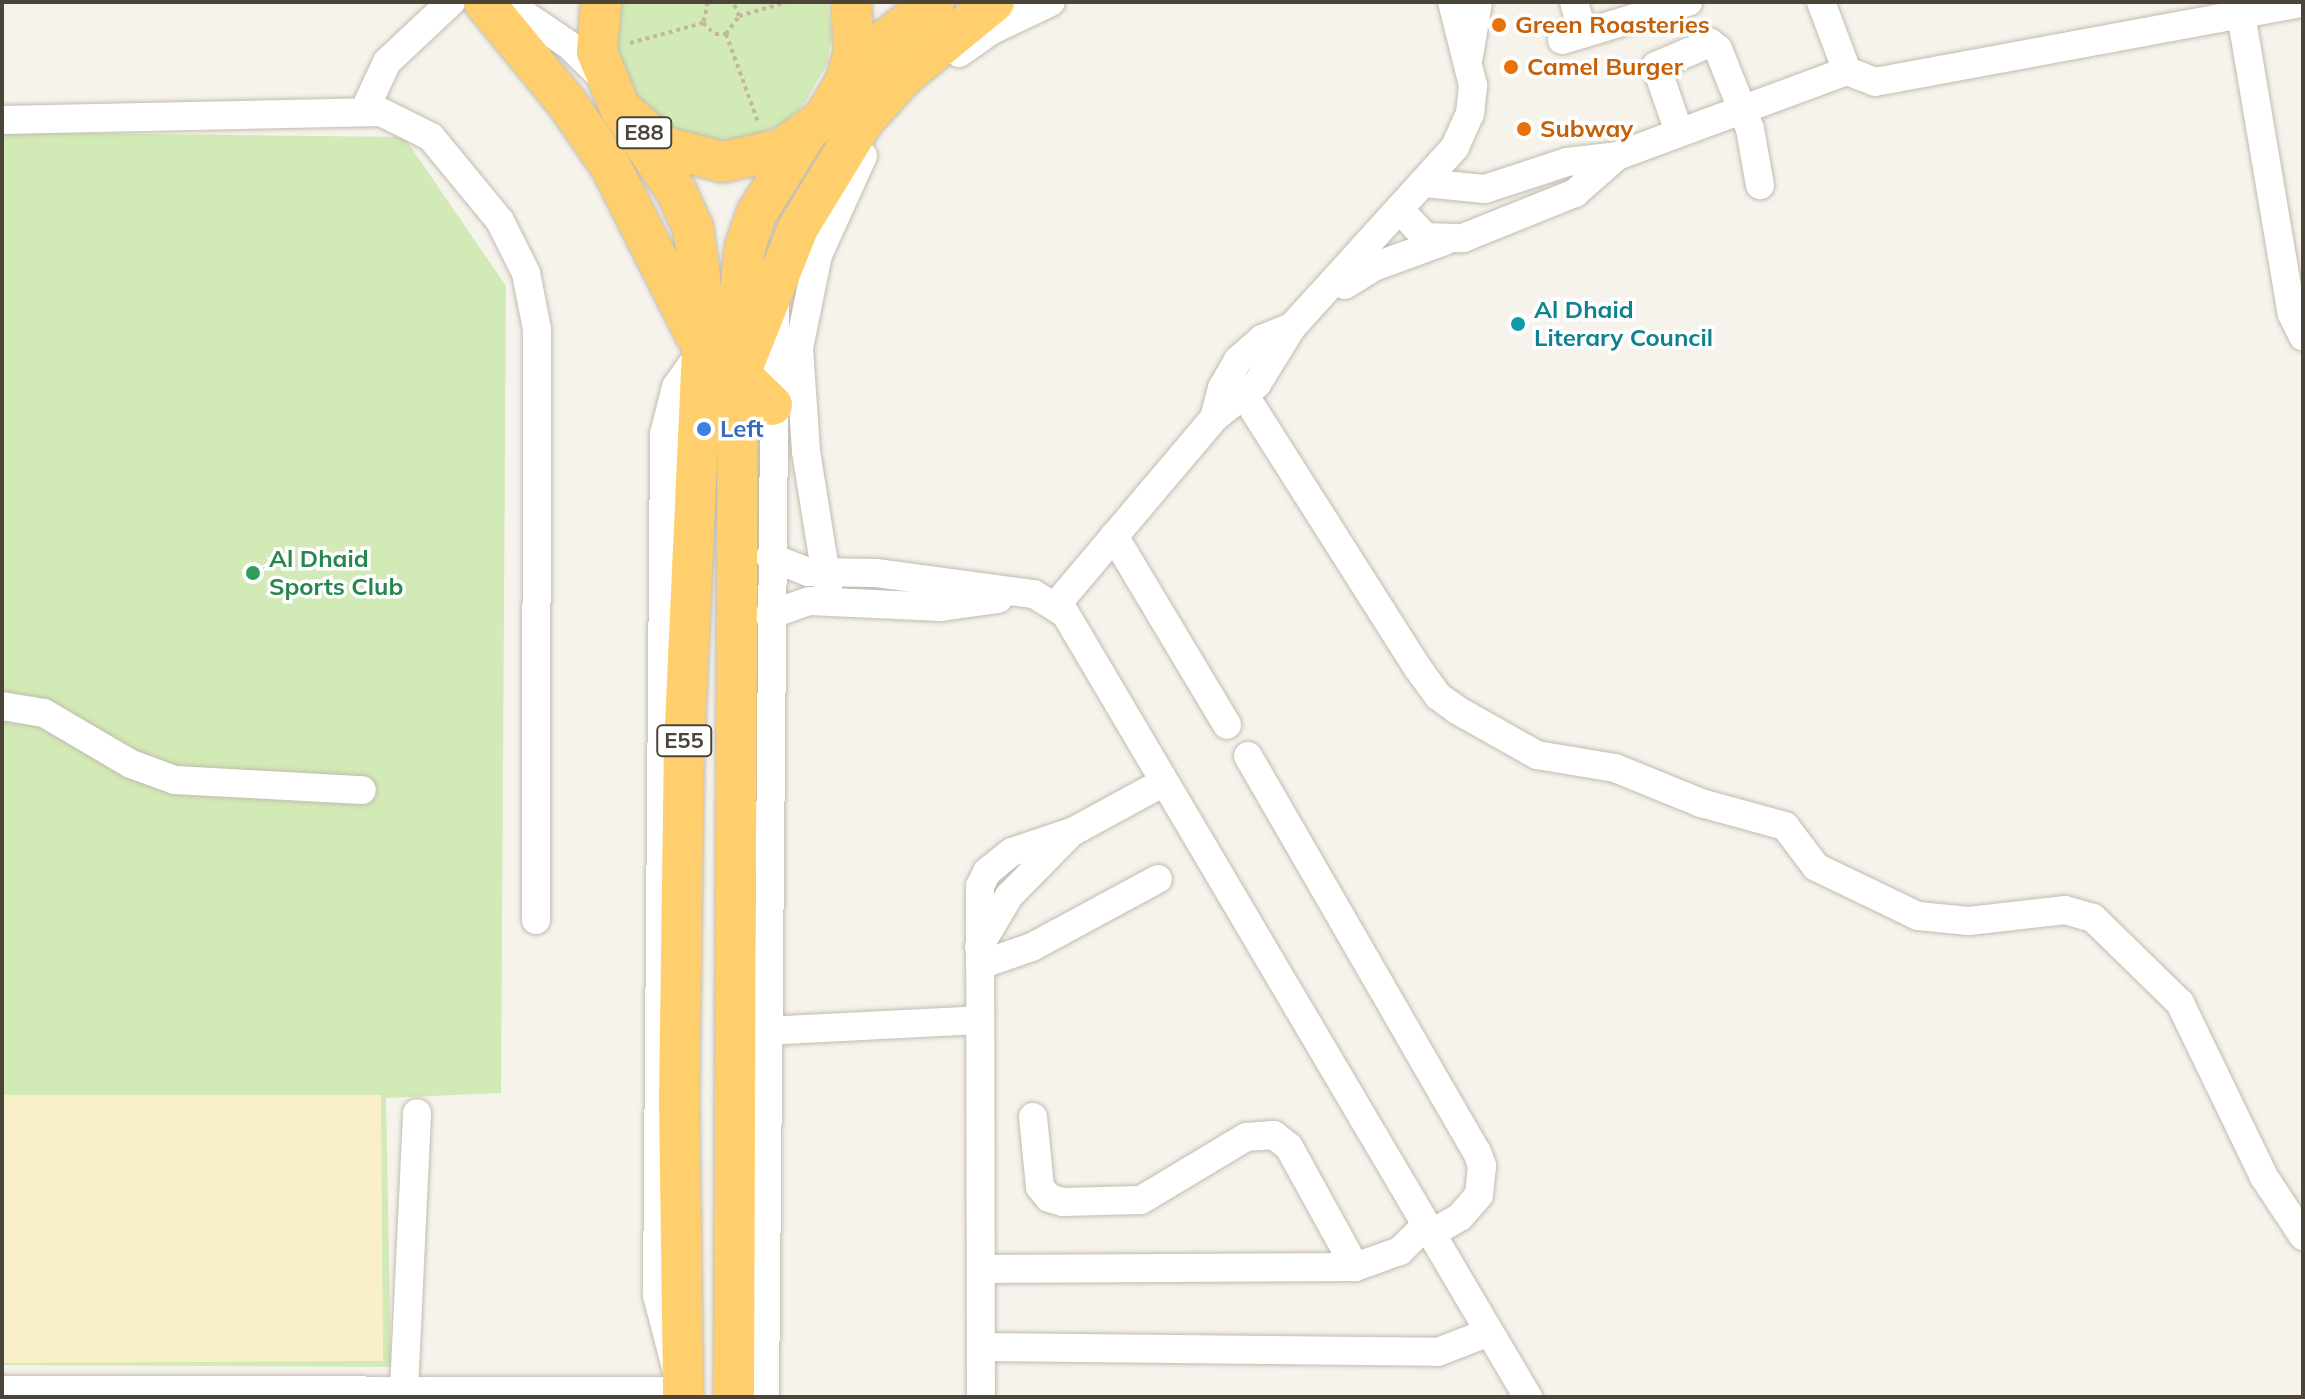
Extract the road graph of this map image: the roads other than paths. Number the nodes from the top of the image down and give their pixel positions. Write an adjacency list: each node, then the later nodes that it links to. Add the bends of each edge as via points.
1 (484, 2): 33 (highway, via 567,103 611,167)
2 (506, 2): 18 (street, via 569,45)
3 (601, 2): 18 (highway)
4 (851, 2): 19 (highway, E88, via 854,52)
5 (934, 2): 19 (highway, E88, via 883,42)
6 (994, 2): 30 (highway, via 953,31 864,120 798,228)
7 (1051, 2): 40 (street, via 964,49 894,114 857,167 818,255 803,317 799,379)
8 (1452, 2): 16 (street)
9 (1478, 2): 16 (street)
10 (1574, 2): 11 (street, via 1572,37)
11 (1688, 2)
12 (1821, 2): 17 (street)
13 (2303, 3): 15 (street)
14 (434, 6): 20 (street, via 387,62)
15 (2241, 14): 17 (street, via 1875,82); 32 (street, via 2292,314)
16 (1468, 59): 26 (street, via 1473,85 1470,114 1455,147)
17 (1847, 71): 21 (street)
18 (607, 80): 23 (highway, E88, via 653,139 693,158 723,162 769,154); 33 (highway, E55, via 693,228)
19 (845, 83): 23 (highway, E88)
20 (365, 109): 22 (street); 49 (street, via 397,116 431,137 500,221 532,291 537,329)
21 (1743, 109): 24 (street); 24 (street, via 1718,49 1700,43 1656,66); 27 (street)
22 (2, 120)
23 (807, 132): 34 (highway, E55, via 774,180 745,247 738,307)
24 (1679, 132): 25 (street)
25 (1617, 156): 26 (street, via 1567,162 1485,189); 29 (street, via 1562,200)
26 (1424, 183): 28 (street)
27 (1760, 185)
28 (1401, 211): 29 (street, via 1415,230); 31 (street)
29 (1446, 241): 31 (street, via 1376,266)
30 (776, 278): 34 (highway); 36 (street)
31 (1296, 323): 35 (street, via 1268,372); 37 (street, via 1262,339 1238,360 1222,388)
32 (2303, 337)
33 (702, 350): 63 (highway, E55, via 684,757)
34 (740, 374): 36 (highway); 65 (highway, E55)
35 (1245, 396): 37 (street); 56 (street, via 1417,667 1438,696 1457,710 1537,755 1615,768 1701,803 1785,826 1816,867 1918,916 1969,921 2065,910 2093,918 2180,1003 2264,1177)
36 (772, 405): 39 (street)
37 (1214, 418): 38 (street)
38 (1114, 536): 41 (street); 44 (street)
39 (770, 557): 40 (street); 42 (street)
40 (829, 587): 41 (street, via 941,607 1034,594); 42 (street)
41 (1057, 604): 46 (street)
42 (769, 615): 52 (street)
43 (2, 706): 47 (street, via 44,713 131,764 175,780)
44 (1227, 725)
45 (1248, 756): 55 (street, via 1477,1152 1482,1166 1479,1195 1460,1217)
46 (1164, 782): 50 (street, via 1074,831 1018,885); 55 (street)
47 (362, 790)
48 (1158, 879): 50 (street, via 1032,947)
49 (536, 920)
50 (979, 957): 51 (street)
51 (980, 1020): 52 (street); 58 (street)
52 (764, 1031): 66 (street)
53 (417, 1113): 61 (street)
54 (1033, 1117): 57 (street, via 1040,1187 1049,1198 1063,1202 1141,1200 1246,1137 1274,1135 1289,1147)
55 (1429, 1230): 57 (street, via 1400,1251); 59 (street)
56 (2303, 1236)
57 (1355, 1267): 58 (street)
58 (982, 1269): 60 (street)
59 (1489, 1332): 60 (street, via 1438,1352); 64 (street)
60 (982, 1347): 67 (street)
61 (404, 1390): 62 (street); 63 (street)
62 (18, 1392)
63 (682, 1394)
64 (1526, 1396)
65 (734, 1397)
66 (765, 1397)
67 (981, 1397)

